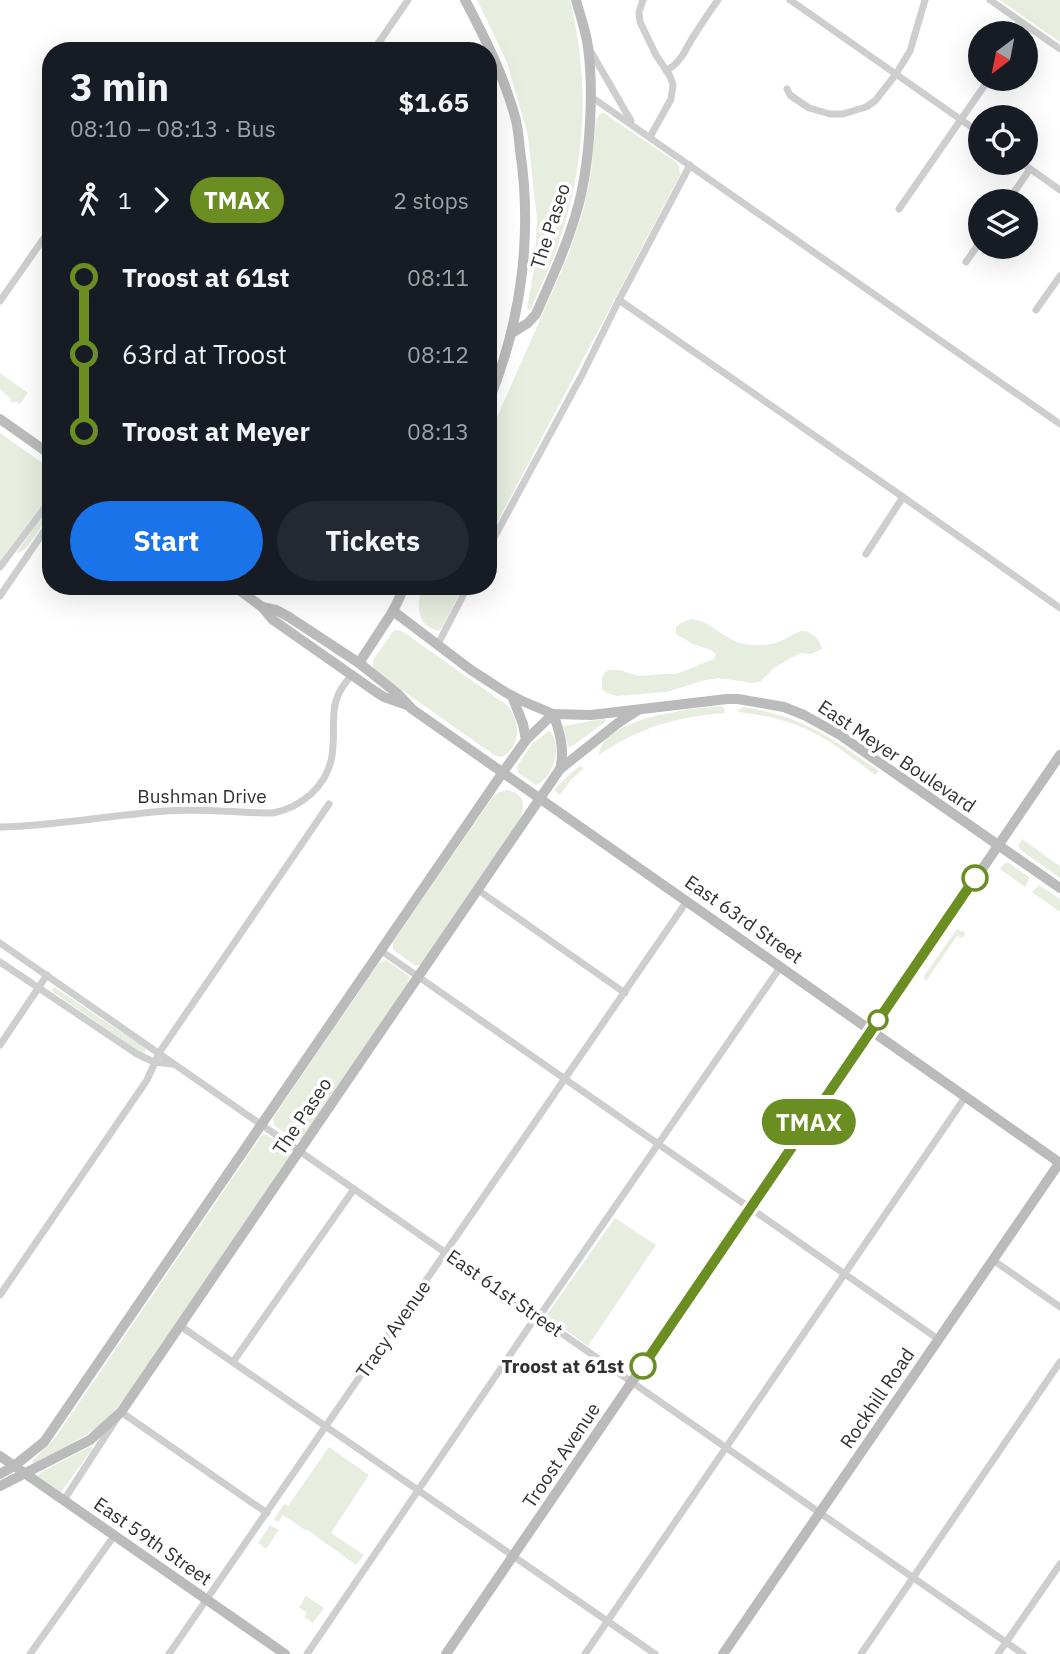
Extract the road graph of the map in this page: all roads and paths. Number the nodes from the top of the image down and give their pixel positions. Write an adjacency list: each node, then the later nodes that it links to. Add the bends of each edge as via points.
1 (408, 0): 11 (street)
2 (465, 0): 12 (main road)
3 (576, 0): 13 (main road, The Paseo)
4 (643, 0): 16 (street, via 640,22)
5 (718, 0): 16 (street, via 677,65)
6 (790, 0): 17 (street)
7 (925, 0): 17 (street, via 910,51)
8 (990, 0): 9 (street)
9 (1021, 21)
10 (1038, 33): 14 (street)
11 (379, 42)
12 (486, 42)
13 (588, 47): 20 (main road, The Paseo); 22 (street)
14 (1060, 49)
15 (497, 63): 36 (main road, via 515,116 526,205 524,267)
16 (666, 71): 24 (street, via 673,85 671,99)
17 (896, 74): 18 (street, via 875,101 843,114 809,108); 21 (street)
18 (786, 89)
19 (981, 91): 21 (street)
20 (590, 96): 22 (street); 36 (main road, The Paseo, via 585,171 569,234 536,314)
21 (961, 120): 23 (street); 28 (street)
22 (633, 125): 24 (street)
23 (968, 125)
24 (650, 137): 25 (street)
25 (690, 165): 33 (street); 39 (street)
26 (1038, 175): 27 (street)
27 (1060, 190)
28 (898, 209)
29 (42, 241): 34 (street)
30 (968, 259): 31 (street)
31 (966, 262)
32 (1060, 276): 35 (street)
33 (619, 300): 41 (street); 43 (street)
34 (0, 301)
35 (1036, 310)
36 (512, 333): 37 (main road)
37 (497, 380)
38 (0, 419): 40 (main road)
39 (1060, 424)
40 (42, 449)
41 (903, 497): 45 (street); 52 (street)
42 (42, 511): 46 (street)
43 (497, 531)
44 (42, 534): 50 (street)
45 (866, 554)
46 (0, 567)
47 (246, 595): 51 (main road, East 63rd Street)
48 (401, 595): 53 (main road)
49 (463, 595): 54 (street)
50 (0, 596)
51 (262, 607): 55 (main road, East 63rd Street); 56 (main road, East 63rd Street, via 289,617)
52 (1060, 608)
53 (393, 611): 54 (main road, East Meyer Boulevard); 56 (main road)
54 (438, 644): 59 (main road, East Meyer Boulevard)
55 (308, 645): 56 (main road, via 351,666); 57 (main road, East 63rd Street)
56 (359, 663): 58 (main road, East 63rd Street)
57 (352, 675): 58 (main road, via 365,676); 60 (main road, East 63rd Street, via 384,697); 69 (street, Bushman Drive, via 334,709 332,755 325,775 309,796 285,811 169,811)
58 (398, 694): 60 (main road, East 63rd Street)
59 (513, 696): 62 (main road, East Meyer Boulevard); 63 (main road)
60 (408, 706): 66 (main road, East 63rd Street)
61 (640, 709): 62 (main road, East Meyer Boulevard); 65 (main road); 70 (main road, East Meyer Boulevard, via 727,699 784,707 840,734)
62 (553, 714): 63 (main road, The Paseo); 65 (main road, via 563,757)
63 (526, 740): 66 (main road, The Paseo)
64 (1060, 755): 70 (main road, Troost Avenue)
65 (560, 769): 67 (main road, The Paseo)
66 (503, 772): 67 (main road, East 63rd Street); 75 (main road, The Paseo)
67 (541, 799): 72 (main road, The Paseo); 73 (main road, East 63rd Street)
68 (329, 804): 84 (street)
69 (0, 827)
70 (998, 844): 71 (main road, East Meyer Boulevard); 82 (main road, Troost Avenue)
71 (1060, 888)
72 (478, 890): 79 (main road, The Paseo); 81 (street)
73 (687, 901): 77 (main road, East 63rd Street); 81 (street, Tracy Avenue)
74 (0, 943): 78 (street, East 61st Street)
75 (380, 950): 79 (street); 89 (main road, The Paseo)
76 (0, 962): 80 (street)
77 (781, 966): 82 (main road, East 63rd Street); 90 (street)
78 (47, 975): 80 (street); 84 (street, East 61st Street)
79 (418, 977): 87 (street); 91 (main road, The Paseo)
80 (39, 988): 83 (street); 85 (street)
81 (625, 993): 87 (street, Tracy Avenue)
82 (872, 1030): 88 (main road, East 63rd Street); 94 (main road, Troost Avenue)
83 (0, 1045)
84 (159, 1053): 85 (street); 86 (street, East 61st Street)
85 (154, 1062): 86 (street); 98 (street, via 147,1080)
86 (176, 1065): 89 (street, East 61st Street)
87 (566, 1079): 90 (street); 95 (street, Tracy Avenue)
88 (966, 1096): 92 (main road, East 63rd Street); 97 (street)
89 (261, 1124): 91 (street, East 61st Street); 110 (main road, The Paseo, via 44,1441)
90 (659, 1144): 94 (street); 100 (street)
91 (299, 1150): 93 (street, East 61st Street); 101 (main road, The Paseo)
92 (1060, 1162): 96 (main road, Rockhill Road)
93 (354, 1189): 95 (street, East 61st Street); 103 (street)
94 (751, 1208): 97 (street); 105 (main road, Troost Avenue)
95 (446, 1252): 100 (street, East 61st Street); 107 (street, Tracy Avenue)
96 (993, 1260): 99 (street); 102 (main road, Rockhill Road)
97 (845, 1274): 102 (street); 108 (street)
98 (0, 1295)
99 (1060, 1307)
100 (538, 1316): 105 (street, East 61st Street); 113 (street)
101 (179, 1325): 103 (street); 106 (main road, The Paseo)
102 (938, 1339): 116 (main road, Rockhill Road)
103 (233, 1362): 107 (street)
104 (1060, 1362): 120 (street)
105 (632, 1382): 108 (street, East 61st Street); 118 (main road, Troost Avenue)
106 (121, 1412): 110 (main road, The Paseo, via 90,1440); 114 (street); 115 (street)
107 (326, 1426): 113 (street); 115 (street, Tracy Avenue)
108 (727, 1448): 116 (street, East 61st Street); 122 (street)
109 (0, 1456): 110 (main road, East 59th Street)
110 (19, 1469): 111 (main road, The Paseo); 112 (main road, The Paseo); 114 (main road, East 59th Street)
111 (0, 1474)
112 (0, 1486)
113 (419, 1490): 118 (street); 127 (street)
114 (64, 1500): 117 (main road, East 59th Street)
115 (267, 1513): 121 (street, Tracy Avenue)
116 (820, 1513): 120 (street, East 61st Street); 131 (main road, Rockhill Road)
117 (114, 1536): 121 (main road, East 59th Street); 124 (street)
118 (513, 1556): 122 (street); 128 (main road, Troost Avenue)
119 (1060, 1564): 123 (street)
120 (913, 1578): 123 (street, East 61st Street); 132 (street)
121 (207, 1600): 125 (street, Tracy Avenue); 126 (main road, East 59th Street)
122 (608, 1621): 129 (street); 130 (street)
123 (1006, 1643): 133 (street); 134 (street, East 61st Street)
124 (30, 1654)
125 (169, 1654)
126 (285, 1654)
127 (307, 1654)
128 (446, 1654)
129 (585, 1654)
130 (654, 1654)
131 (723, 1654)
132 (861, 1654)
133 (998, 1654)
134 (1023, 1654)

